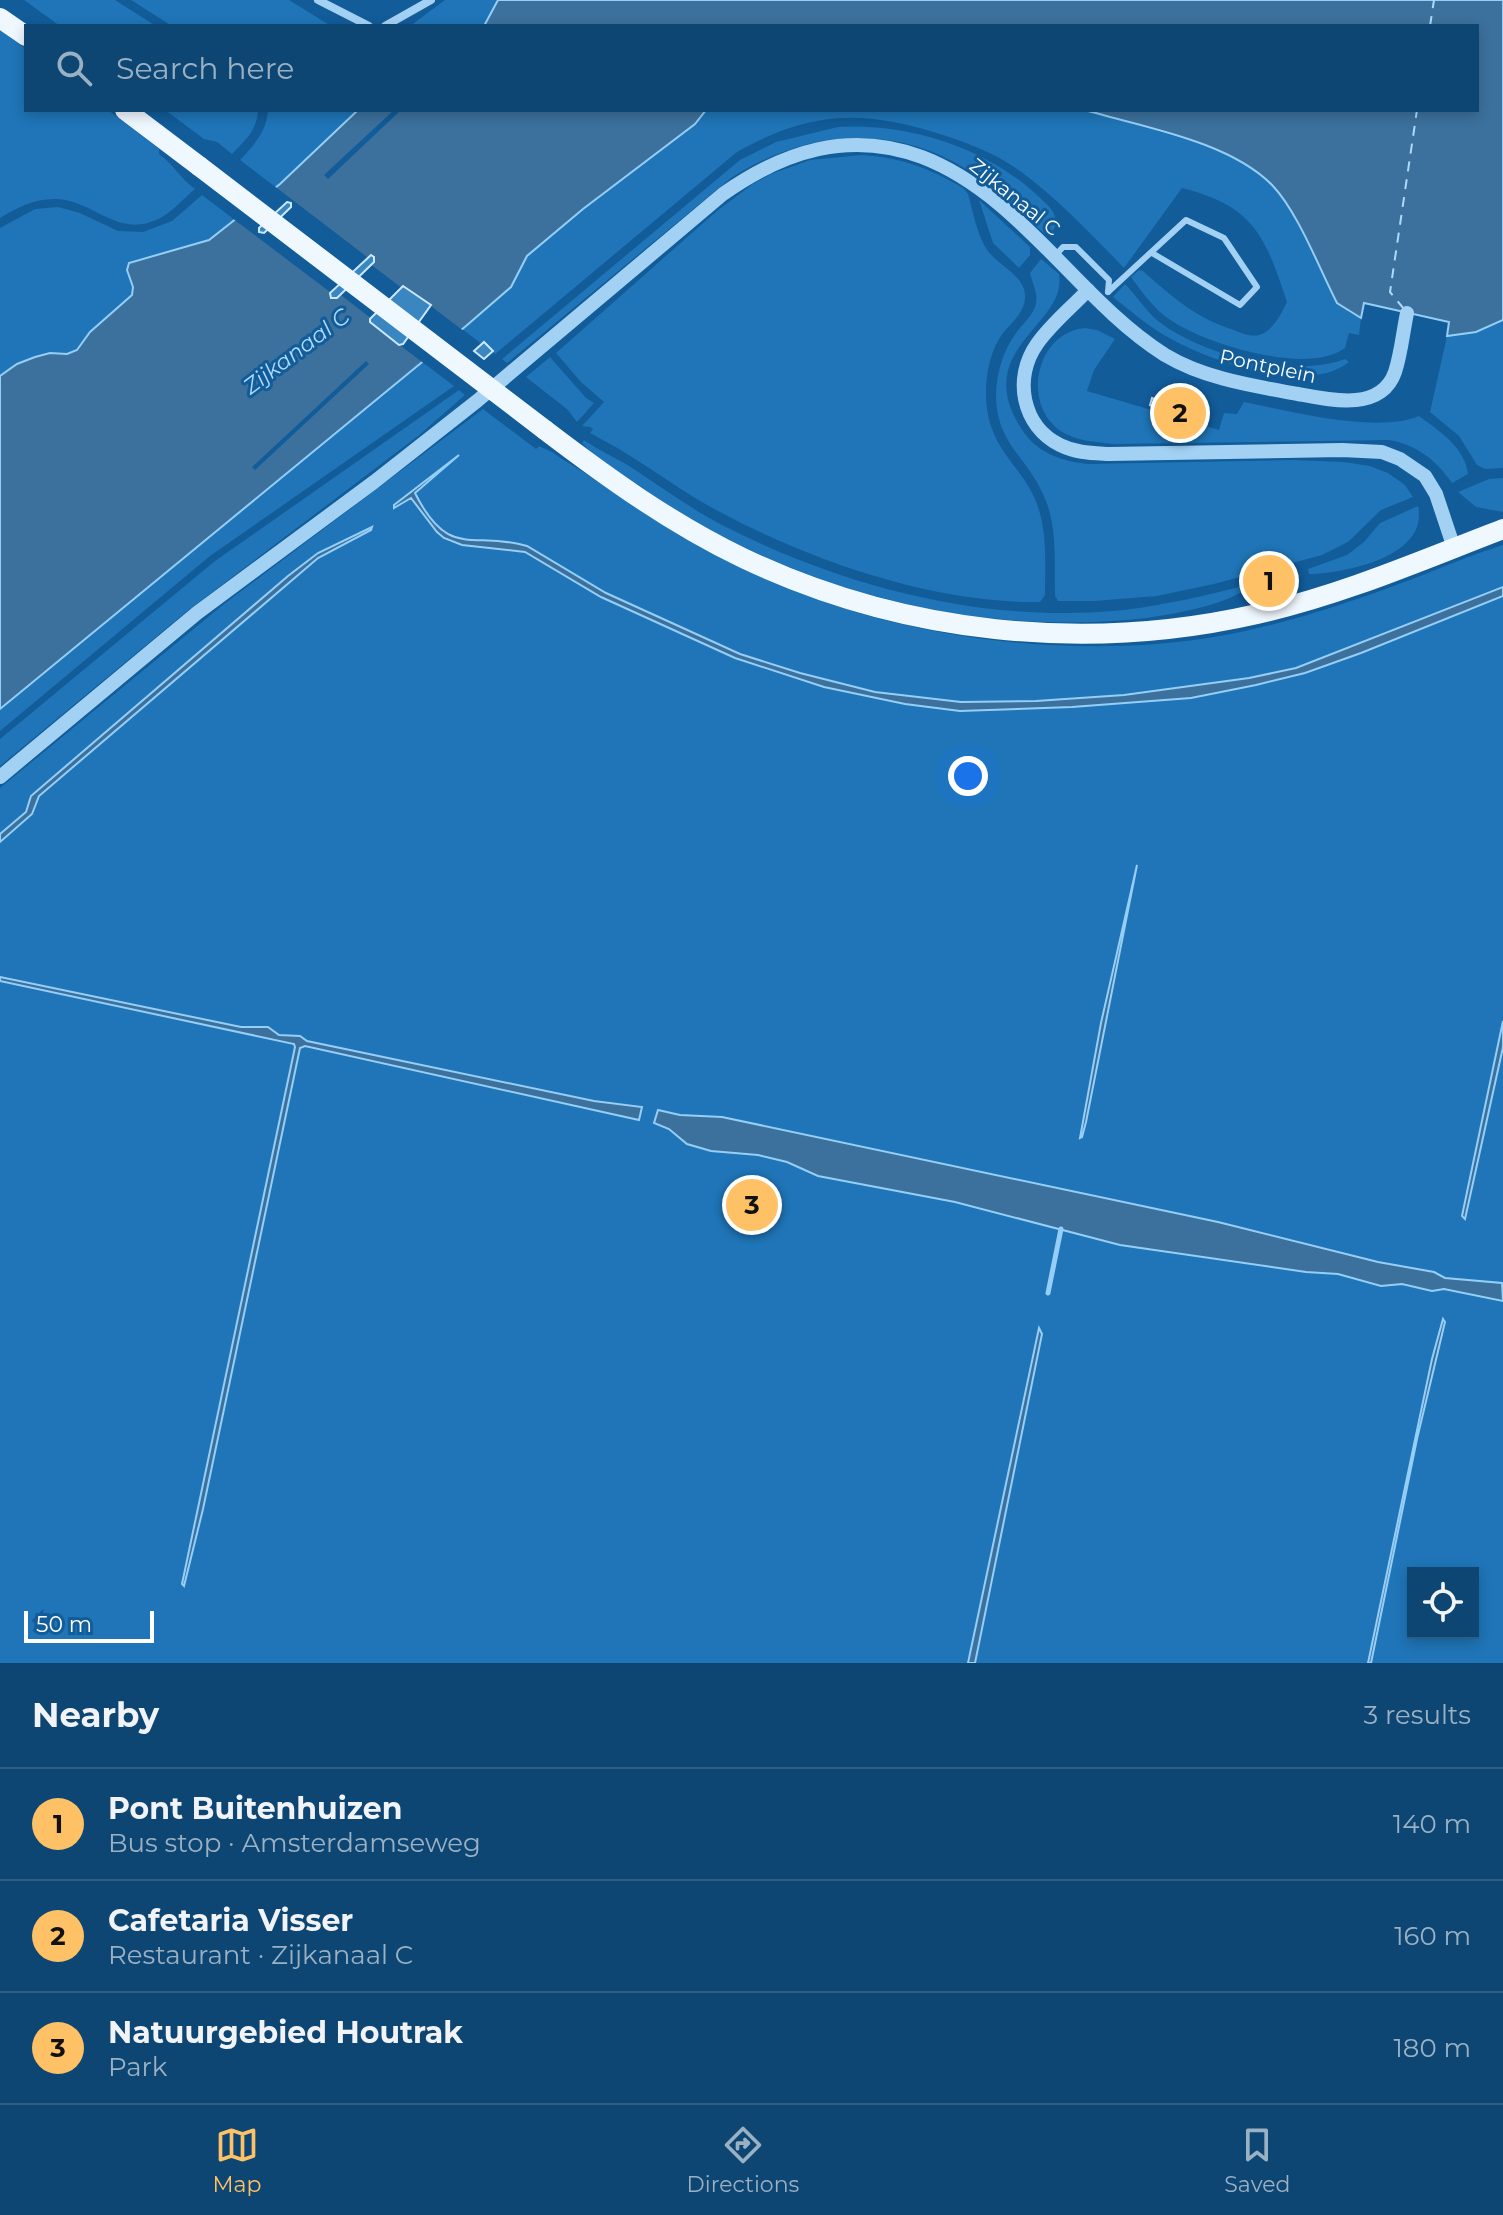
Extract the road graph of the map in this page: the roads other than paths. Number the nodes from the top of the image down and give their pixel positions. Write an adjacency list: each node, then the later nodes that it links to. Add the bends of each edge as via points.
1 (318, 0): 4 (street)
2 (431, 0): 5 (street)
3 (0, 18): 6 (main road)
4 (365, 24)
5 (389, 24)
6 (24, 35)
7 (128, 112): 13 (main road, bridge, via 659,511 806,584 925,618 984,628 1095,634 1220,621 1307,601)
8 (1152, 253): 8 (lane, via 1186,220 1224,238 1257,287 1240,305); 9 (lane, via 1108,292 1109,280 1076,247 1063,247)
9 (1055, 256): 10 (street, Zijkanaal C); 14 (street, Zijkanaal C, via 958,174 913,154 833,146 765,167 714,202 397,464 197,613)
10 (1088, 290): 11 (street, Pontplein, via 1149,344 1190,367 1259,387 1341,400 1367,399 1389,383); 13 (street, via 1037,344 1026,367 1026,406 1052,440 1075,451 1109,454 1382,452 1425,476)
11 (1407, 313)
12 (1503, 529): 13 (main road)
13 (1454, 548)
14 (0, 777)

